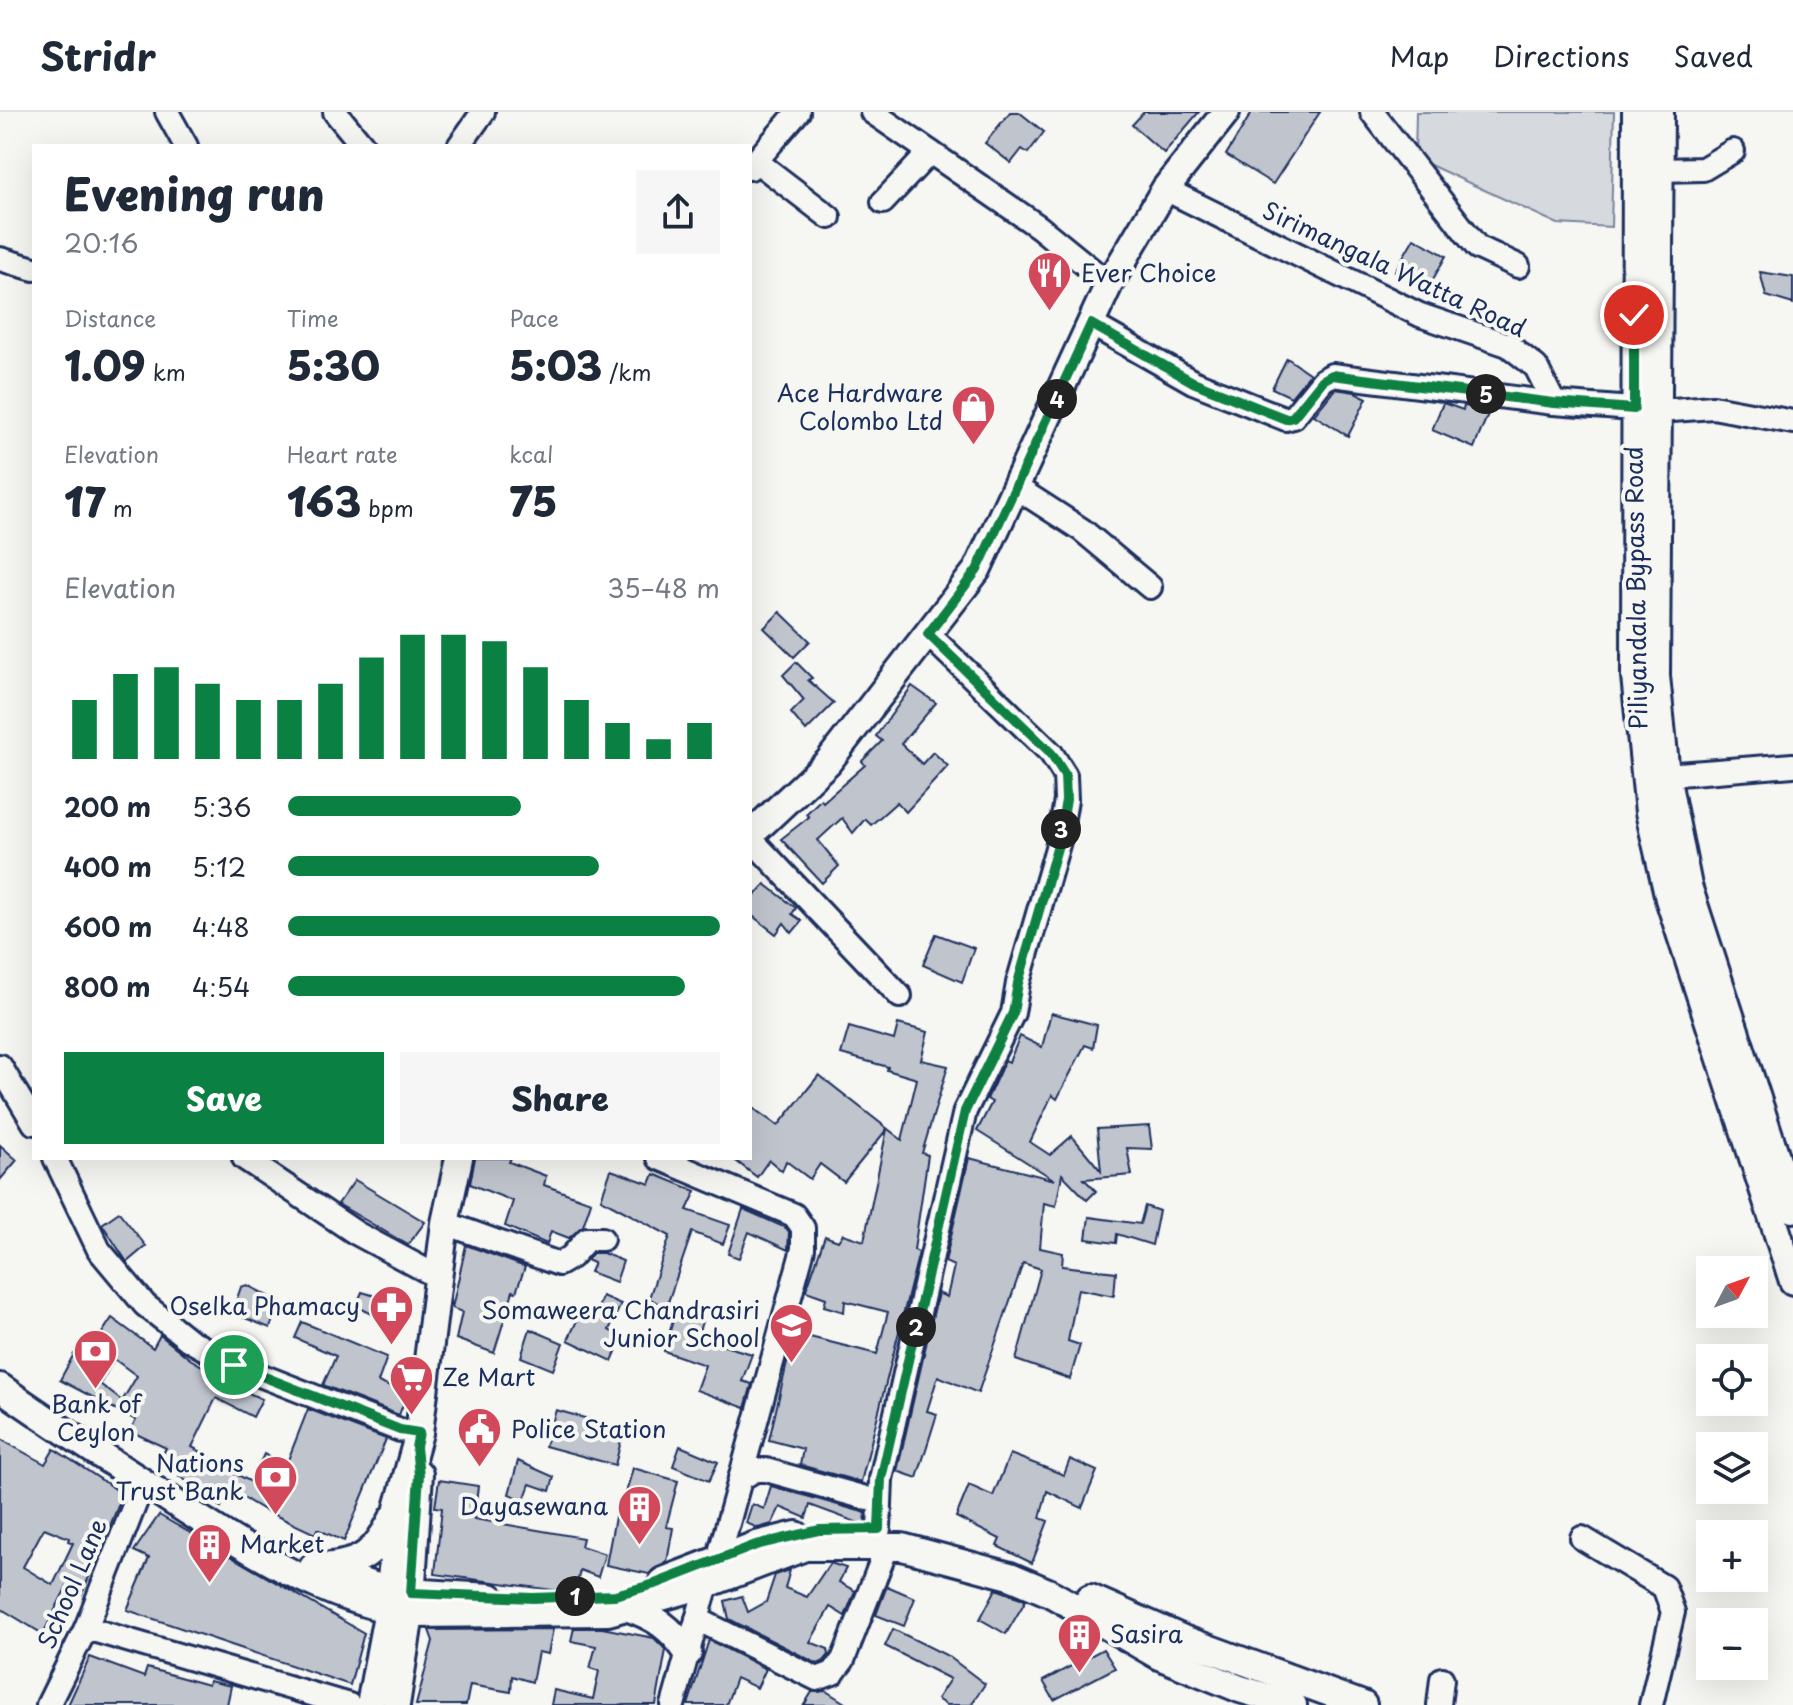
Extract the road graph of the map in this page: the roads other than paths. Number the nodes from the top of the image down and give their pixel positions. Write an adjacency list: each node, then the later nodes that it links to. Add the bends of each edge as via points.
1 (167, 112): 10 (street)
2 (335, 112): 11 (street)
3 (483, 112): 12 (street)
4 (798, 112): 15 (street)
5 (872, 112): 14 (street)
6 (1226, 112): 17 (main road)
7 (1372, 112): 21 (street, via 1477,247)
8 (1636, 112): 26 (main road, Piliyandala Bypass Road)
9 (1660, 112): 16 (main road, Piliyandala Bypass Road)
10 (185, 144)
11 (361, 144)
12 (460, 144)
13 (1733, 151): 16 (street, via 1703,169)
14 (930, 152): 18 (street); 23 (street, via 1039,227)
15 (753, 164): 19 (street)
16 (1659, 170): 26 (main road, Piliyandala Bypass Road)
17 (1165, 189): 23 (main road); 25 (street, Sirimangala Watta Road, via 1420,315 1508,345 1536,367)
18 (883, 202)
19 (829, 217)
20 (0, 259): 22 (street)
21 (1518, 266)
22 (32, 268)
23 (1109, 284): 24 (main road)
24 (1091, 324): 25 (street, via 1193,382 1286,419 1332,375); 28 (main road)
25 (1554, 403): 26 (street)
26 (1646, 410): 27 (street, via 1713,407); 32 (main road, Piliyandala Bypass Road, via 1656,676); 46 (main road, Piliyandala Bypass Road, via 1635,676 1649,812 1669,899)
27 (1793, 422)
28 (1017, 488): 29 (street, via 1082,530); 30 (main road, via 977,570)
29 (1150, 587)
30 (928, 634): 33 (main road, via 828,762); 51 (street, via 1051,753 1065,775 1066,800 1013,1013 965,1111)
31 (1793, 765): 32 (street)
32 (1666, 775): 42 (main road, Piliyandala Bypass Road, via 1688,886)
33 (752, 835)
34 (752, 839): 35 (street)
35 (900, 996)
36 (0, 1066): 37 (street)
37 (32, 1120)
38 (56, 1160): 48 (street, via 107,1260 145,1305 189,1340 244,1369)
39 (247, 1160): 45 (street, via 356,1233)
40 (459, 1160): 43 (main road)
41 (664, 1160): 49 (street, via 794,1215 803,1228 803,1249)
42 (1793, 1209)
43 (445, 1223): 44 (street, via 559,1264 587,1239); 45 (main road)
44 (602, 1239)
45 (438, 1277): 48 (main road)
46 (1793, 1281)
47 (0, 1387): 50 (main road)
48 (417, 1440): 52 (main road); 59 (main road, via 419,1475)
49 (740, 1479): 51 (street, via 766,1470); 56 (street)
50 (143, 1483): 53 (main road); 62 (street, School Lane)
51 (880, 1502): 54 (street)
52 (398, 1508): 57 (main road, via 381,1541 366,1556 347,1565); 59 (main road)
53 (186, 1510): 57 (main road); 59 (main road, via 285,1572)
54 (883, 1538): 56 (main road, via 819,1530); 58 (main road, via 805,1547); 61 (street, via 843,1660 833,1673 817,1679 793,1670); 64 (main road, via 900,1530 1005,1556 1094,1601); 66 (main road, via 1050,1593)
55 (1582, 1538): 75 (street, via 1664,1587 1673,1612)
56 (718, 1560): 58 (street); 59 (main road, via 615,1595)
57 (315, 1567): 59 (main road)
58 (707, 1584): 60 (main road); 61 (street)
59 (400, 1602): 60 (main road, via 564,1614); 69 (main road); 70 (main road)
60 (626, 1607): 63 (main road, via 659,1620)
61 (697, 1619): 63 (street)
62 (86, 1628): 67 (street, School Lane); 68 (street)
63 (688, 1653): 71 (street)
64 (1252, 1665): 66 (street); 73 (main road)
65 (1442, 1679): 74 (street)
66 (1238, 1697): 72 (main road)
67 (48, 1705)
68 (349, 1705)
69 (370, 1705)
70 (396, 1705)
71 (673, 1705)
72 (1293, 1705)
73 (1363, 1705)
74 (1439, 1705)
75 (1651, 1705)

